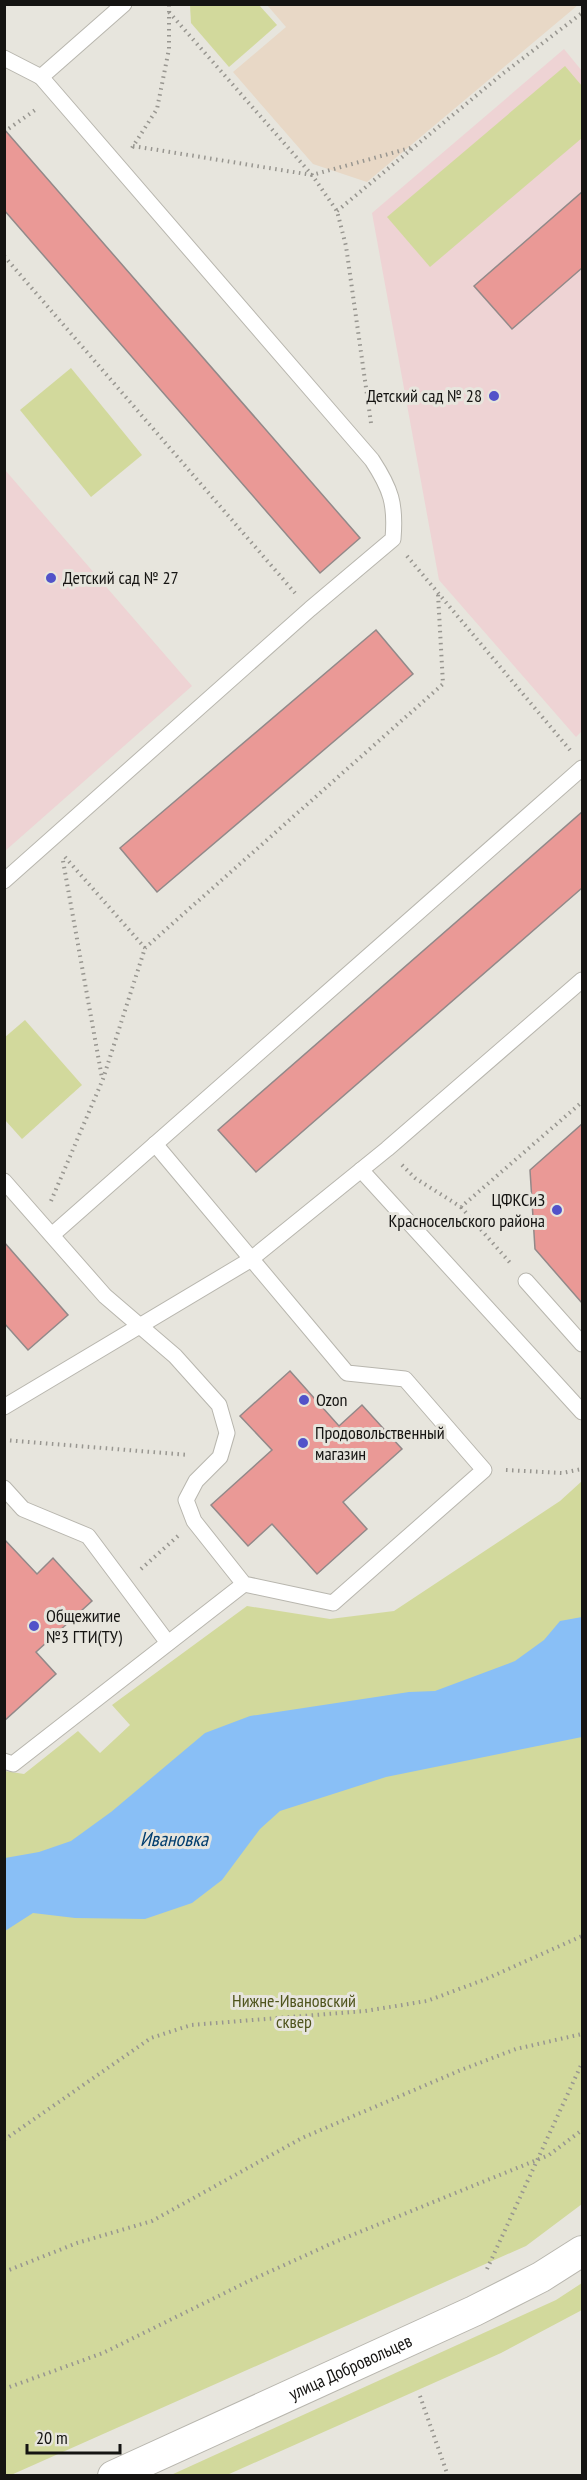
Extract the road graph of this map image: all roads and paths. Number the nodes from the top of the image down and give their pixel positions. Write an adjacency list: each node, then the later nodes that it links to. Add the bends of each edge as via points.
1 (124, 4): 6 (lane)
2 (169, 4): 3 (path)
3 (169, 12): 9 (path, via 169,49 157,109); 12 (path)
4 (582, 14): 10 (path)
5 (4, 57): 6 (lane)
6 (41, 77): 7 (lane)
7 (56, 94): 8 (path); 11 (lane)
8 (4, 132)
9 (133, 146): 11 (path); 12 (path)
10 (416, 146): 12 (path); 13 (path)
11 (119, 168): 15 (lane)
12 (312, 175): 13 (path)
13 (338, 211): 15 (path, via 370,412)
14 (4, 256): 18 (path)
15 (372, 460): 16 (lane, via 388,484 395,512)
16 (393, 539): 17 (path); 18 (lane)
17 (438, 594): 19 (path); 21 (path, via 443,684)
18 (309, 609): 20 (lane)
19 (579, 761): 25 (lane)
20 (4, 881)
21 (145, 948): 23 (path); 23 (path, via 61,853)
22 (582, 980): 26 (lane)
23 (103, 1079): 30 (path)
24 (582, 1102): 29 (path)
25 (155, 1144): 30 (lane); 31 (lane)
26 (361, 1170): 31 (lane); 36 (lane)
27 (415, 1178): 29 (path)
28 (4, 1181): 30 (lane)
29 (461, 1207): 32 (path)
30 (47, 1229): 33 (lane, via 105,1296)
31 (250, 1260): 33 (lane); 43 (lane, via 347,1373 405,1379 484,1470 333,1603)
32 (526, 1281): 34 (lane)
33 (139, 1325): 35 (lane); 38 (lane, via 175,1356 219,1405 227,1433)
34 (582, 1344)
35 (5, 1405)
36 (582, 1412)
37 (4, 1440): 38 (path)
38 (220, 1457): 42 (lane, via 196,1481 186,1500)
39 (582, 1469): 40 (path, via 562,1473)
40 (505, 1470)
41 (4, 1488): 44 (lane, via 23,1509 88,1536)
42 (194, 1521): 43 (lane); 44 (path)
43 (244, 1584): 45 (lane)
44 (124, 1585): 45 (lane)
45 (168, 1643): 46 (lane, via 13,1764)
46 (4, 1761)
47 (582, 1936): 51 (path, via 427,2001 365,2011 191,2025 151,2038)
48 (582, 2034): 54 (path, via 516,2049 460,2070 302,2138 152,2221 77,2243)
49 (582, 2063): 52 (path)
50 (582, 2130): 52 (path, via 549,2155)
51 (4, 2140)
52 (537, 2158): 55 (path); 56 (path, via 249,2281 103,2353)
53 (582, 2251): 58 (street, улица Добровольцев, via 542,2277 474,2311)
54 (4, 2272)
55 (485, 2275)
56 (4, 2389)
57 (420, 2396): 59 (path)
58 (113, 2475)
59 (448, 2475)

